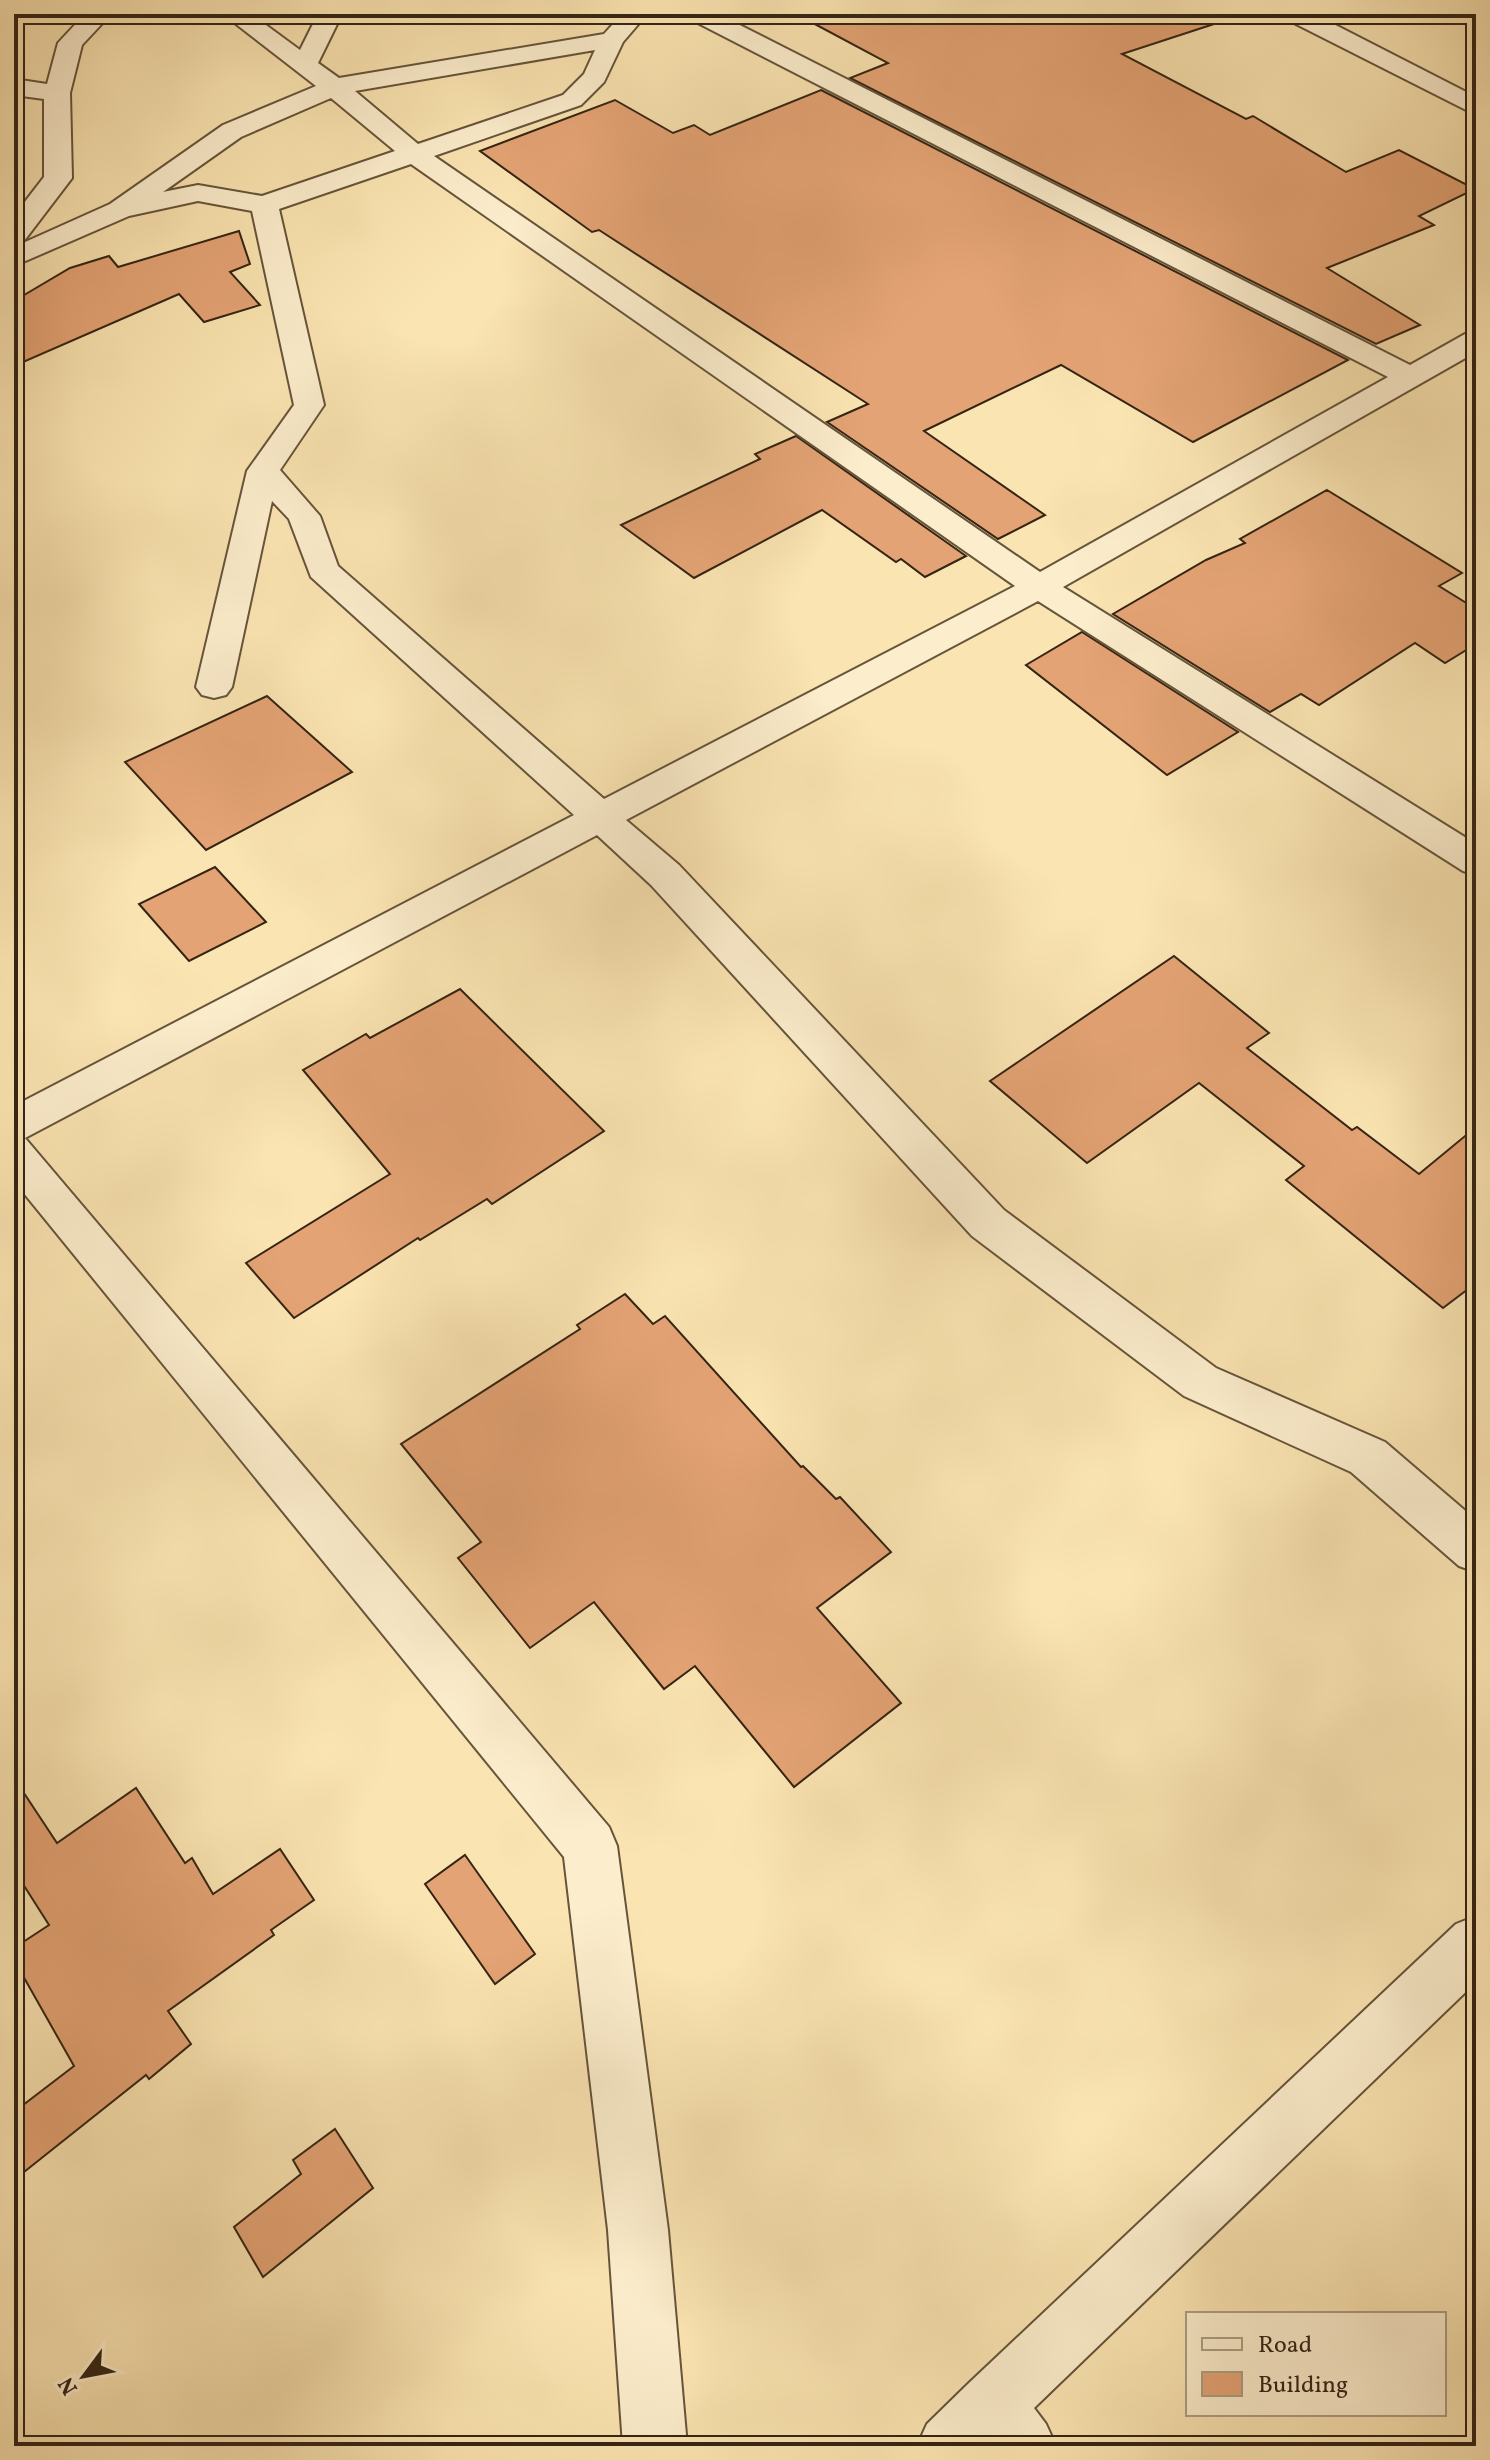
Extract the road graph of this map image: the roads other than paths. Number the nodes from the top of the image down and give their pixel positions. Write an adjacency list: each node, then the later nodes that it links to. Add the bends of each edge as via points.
1 (99, 14): 11 (street, via 70,43)
2 (235, 14): 8 (street)
3 (330, 14): 8 (street)
4 (635, 14): 7 (street)
5 (699, 14): 19 (street)
6 (1295, 14): 12 (street)
7 (612, 40): 10 (street); 13 (street, via 595,77 572,100)
8 (305, 65): 10 (street)
9 (14, 87): 11 (street)
10 (334, 87): 13 (street); 15 (street, via 232,131)
11 (57, 93): 16 (street, via 58,178)
12 (1476, 107)
13 (414, 154): 14 (street); 21 (street)
14 (264, 205): 15 (street, via 198,193); 20 (street, via 309,405)
15 (120, 210): 17 (street)
16 (14, 235)
17 (14, 257)
18 (1476, 340): 19 (street)
19 (1412, 378): 21 (street)
20 (263, 471): 22 (street); 23 (street, via 304,516 323,570)
21 (1039, 587): 23 (street); 24 (street)
22 (214, 687)
23 (602, 816): 25 (street); 27 (street, via 665,875 988,1223 1200,1382 1368,1457)
24 (1476, 862)
25 (14, 1125)
26 (14, 1151): 30 (street, via 590,1846 638,2230)
27 (1476, 1550)
28 (1476, 1944): 29 (street)
29 (988, 2432)
30 (655, 2446)

